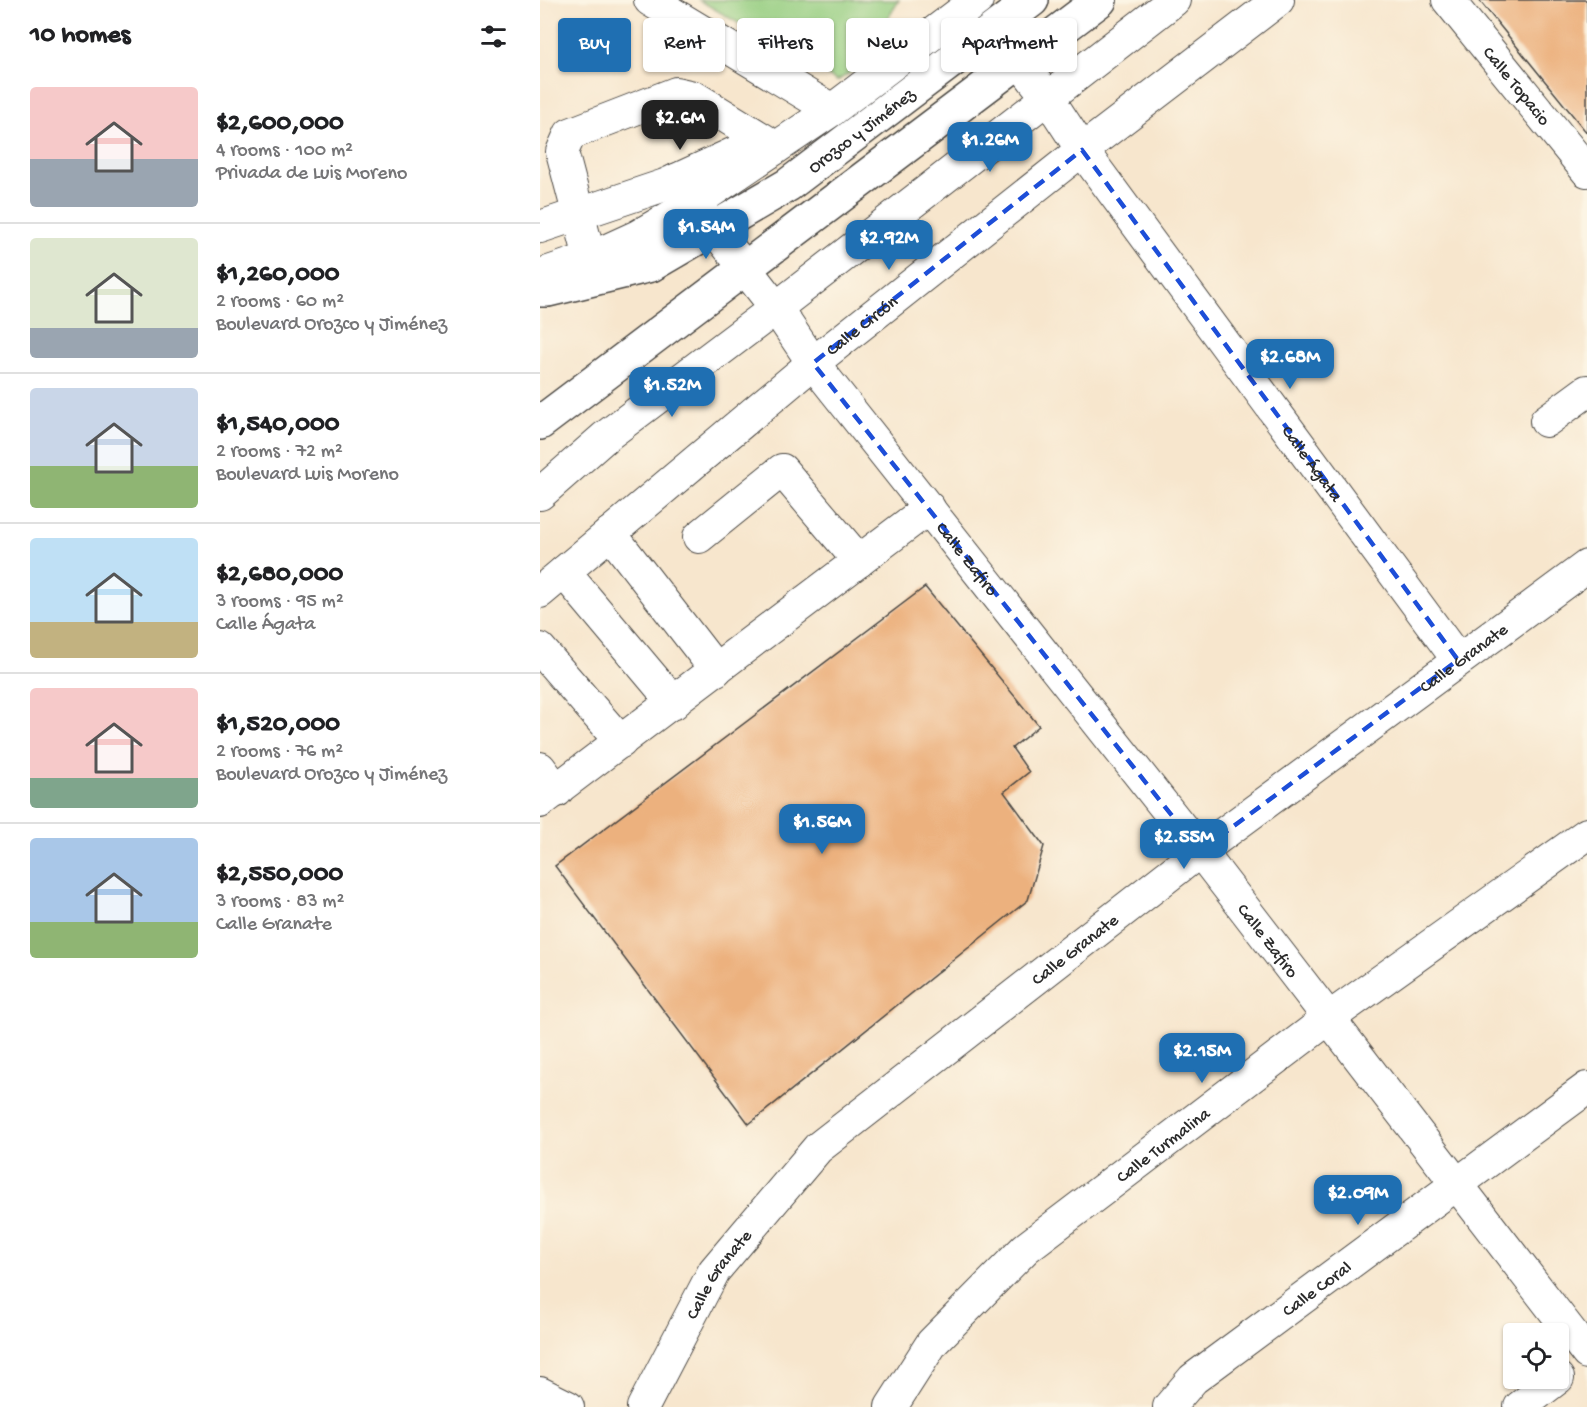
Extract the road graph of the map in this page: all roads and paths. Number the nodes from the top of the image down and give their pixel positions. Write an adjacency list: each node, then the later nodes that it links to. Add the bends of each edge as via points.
1 (650, 0): 12 (street)
2 (977, 0): 12 (street, Orozco y Jiménez)
3 (1032, 0): 19 (highway, Orozco y Jiménez, via 788,184)
4 (1100, 0): 8 (highway)
5 (1174, 0): 11 (street)
6 (1278, 0): 14 (street, Calle Circón)
7 (1448, 0): 15 (street, Calle Topacio)
8 (1076, 18)
9 (1004, 72): 21 (highway)
10 (1027, 72): 11 (street, Calle Ágata)
11 (1047, 98): 14 (street, Calle Ágata); 24 (street)
12 (832, 110): 13 (street, Orozco y Jiménez)
13 (769, 145): 16 (street, Orozco y Jiménez); 17 (street, via 694,97 676,93 570,134 562,152)
14 (1082, 150): 25 (street, Calle Circón); 38 (street, Calle Ágata)
15 (1587, 171)
16 (685, 191): 17 (street); 19 (street, Calle Zafiro); 20 (street, Orozco y Jiménez, via 638,236)
17 (577, 215): 18 (street); 20 (street)
18 (540, 227)
19 (713, 229): 21 (street, Calle Zafiro); 23 (highway, Orozco y Jiménez, via 651,265)
20 (590, 258): 22 (street, Orozco y Jiménez)
21 (744, 268): 24 (street, Calle Zafiro); 28 (highway)
22 (540, 275)
23 (540, 290)
24 (776, 308): 25 (street, Calle Zafiro); 29 (street, via 605,436)
25 (813, 363): 30 (street, Calle Zafiro); 31 (street, Calle Circón)
26 (1587, 391): 27 (street)
27 (1546, 421)
28 (540, 423)
29 (540, 494)
30 (929, 508): 33 (street); 44 (street, Calle Zafiro)
31 (610, 533): 35 (street, Calle Circón); 39 (street)
32 (699, 537): 33 (street, via 782,470)
33 (859, 561): 39 (street)
34 (1587, 566): 38 (street, Calle Granate)
35 (564, 572): 36 (street, Calle Circón); 40 (street)
36 (540, 592)
37 (540, 649): 41 (street)
38 (1458, 660): 44 (street, Calle Granate)
39 (716, 670): 40 (street)
40 (674, 702): 41 (street)
41 (621, 742): 42 (street)
42 (546, 787)
43 (1587, 834): 45 (street, Calle Turmalina)
44 (1200, 851): 45 (street, Calle Zafiro); 53 (street, Calle Granate, via 818,1148 714,1271)
45 (1329, 1018): 47 (street, Calle Zafiro); 54 (street, Calle Turmalina, via 1026,1248 932,1343)
46 (1587, 1088): 47 (street, Calle Coral)
47 (1456, 1184): 48 (street, Calle Zafiro); 55 (street, Calle Coral, via 1192,1379)
48 (1587, 1355): 49 (street)
49 (1569, 1369)
50 (1544, 1389): 56 (street)
51 (540, 1392): 52 (street)
52 (568, 1407)
53 (643, 1407)
54 (891, 1407)
55 (1169, 1407)
56 (1520, 1407)

